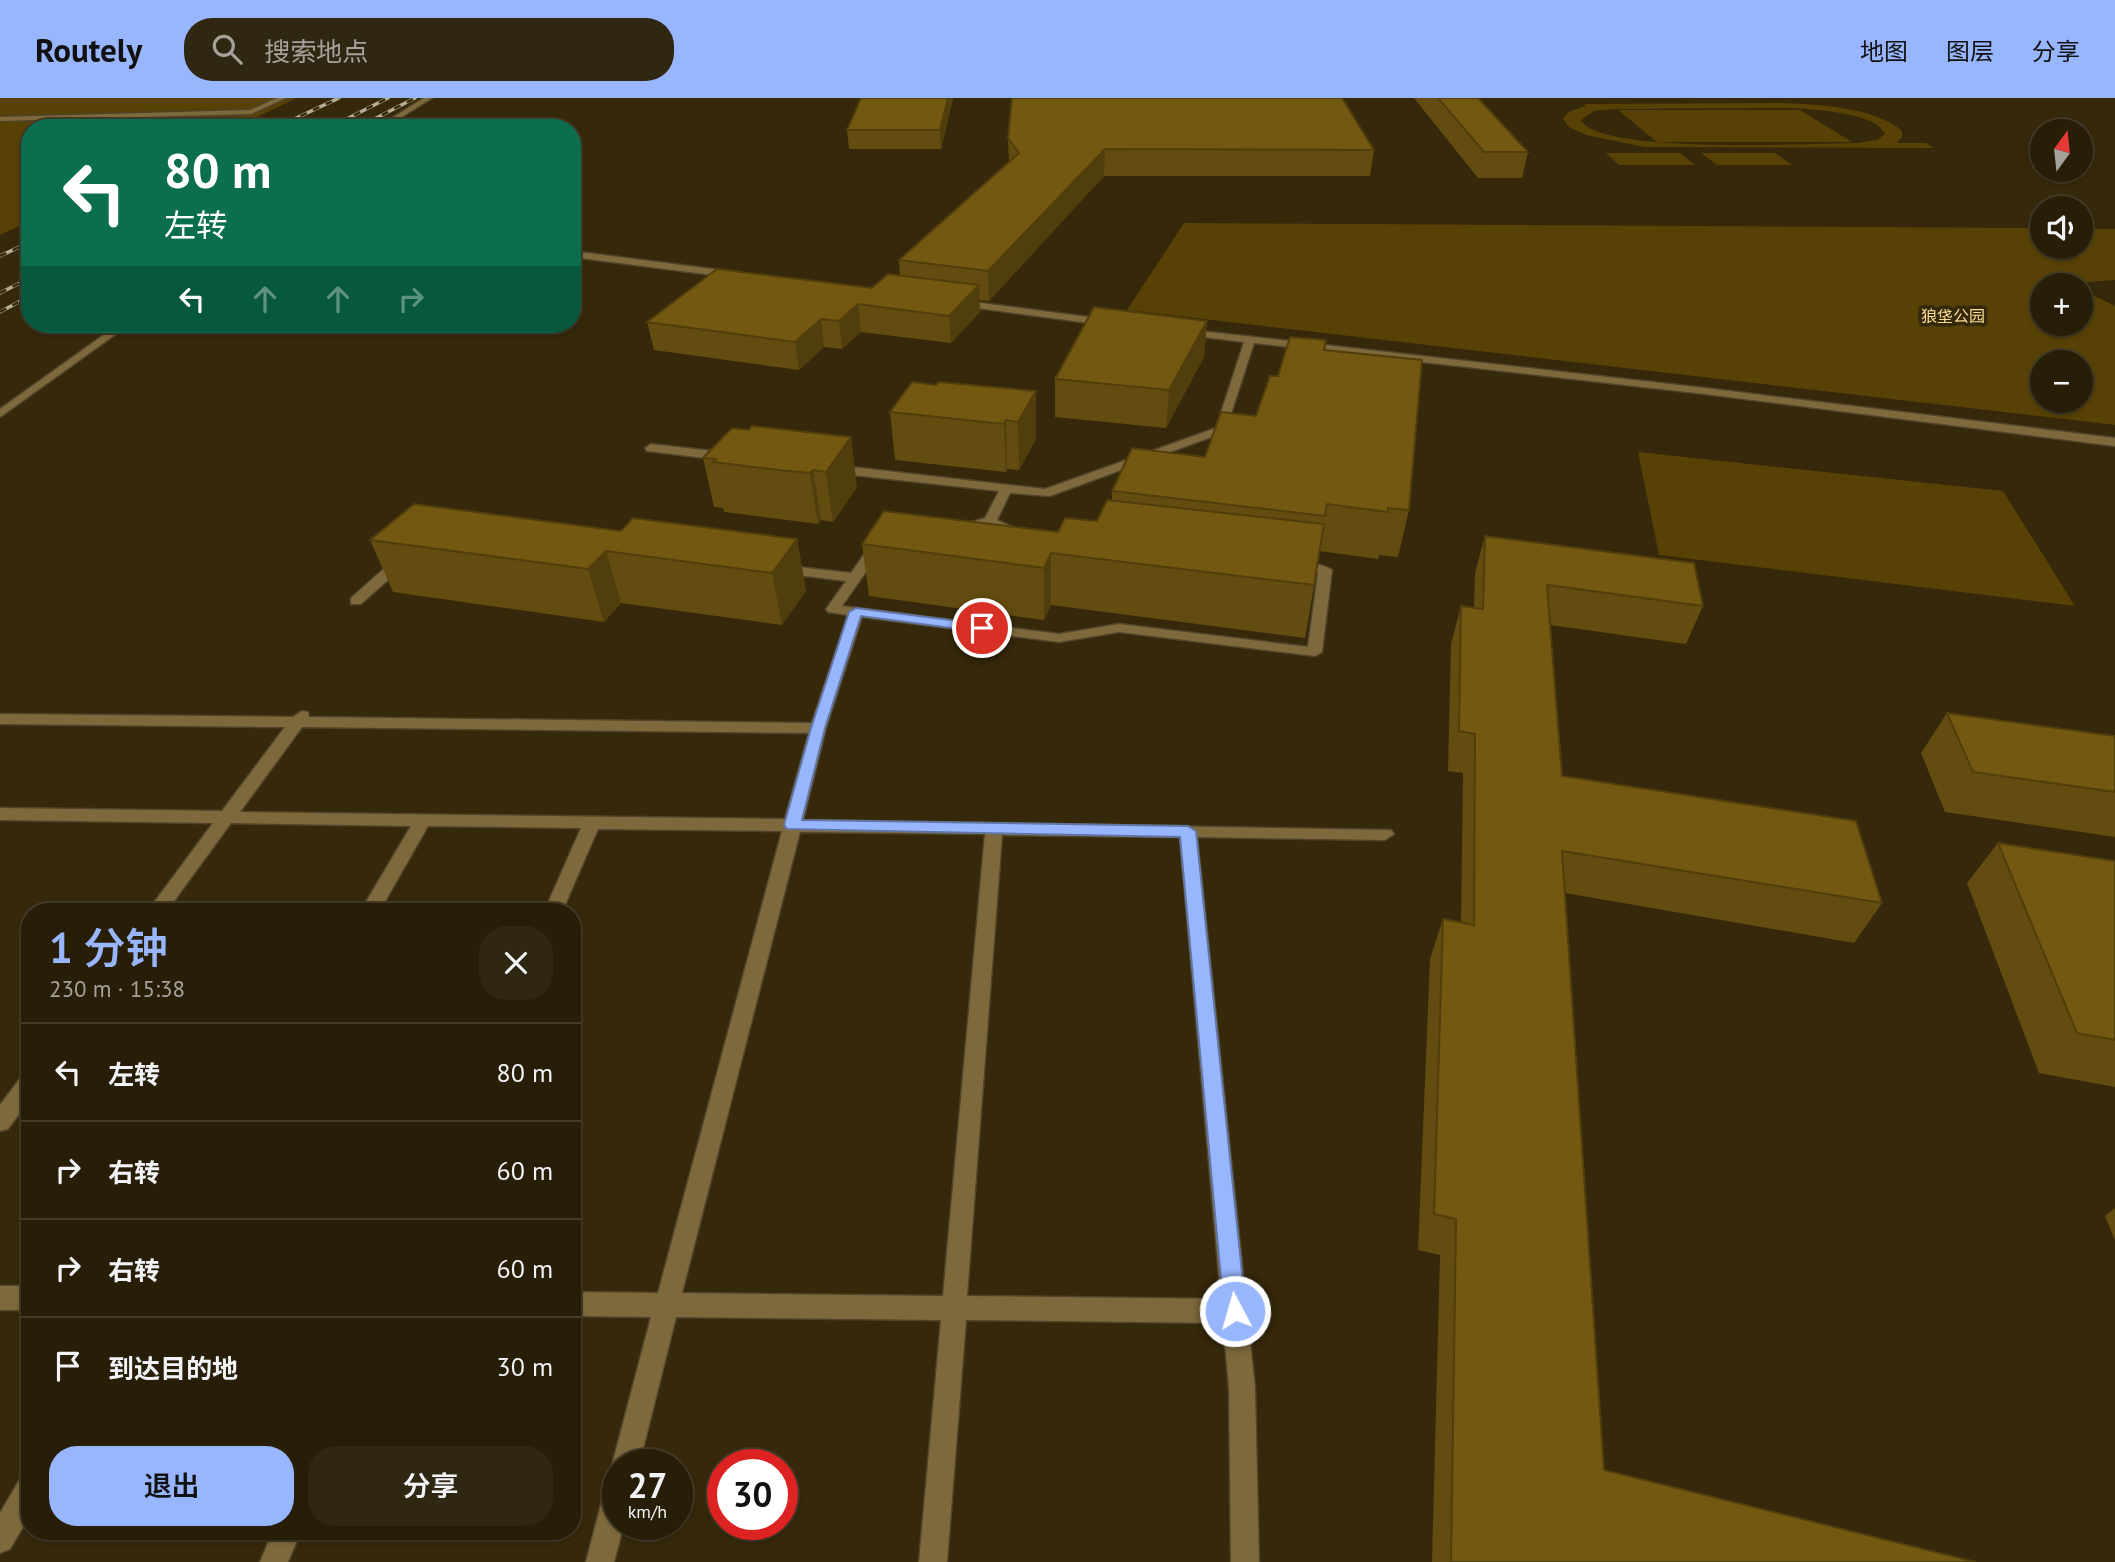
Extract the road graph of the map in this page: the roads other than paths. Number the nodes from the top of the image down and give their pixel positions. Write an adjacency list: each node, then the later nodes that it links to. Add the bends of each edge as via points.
1 (283, 98): 3 (street, via 251,112)
2 (429, 98): 4 (street)
3 (0, 119)
4 (394, 119)
5 (581, 255): 6 (street)
6 (752, 277)
7 (946, 302): 8 (street)
8 (1126, 324)
9 (1167, 330): 11 (street)
10 (112, 333): 12 (street)
11 (1250, 340): 13 (street); 17 (street, via 1221,430 1045,493)
12 (0, 414)
13 (2115, 442)
14 (650, 447): 15 (street)
15 (743, 458)
16 (818, 467): 17 (street)
17 (1006, 489): 18 (street)
18 (990, 521): 19 (street); 20 (street, via 1010,533)
19 (939, 532)
20 (1038, 536)
21 (887, 544): 25 (street, via 874,546)
22 (416, 548): 26 (street)
23 (1284, 566): 27 (street, via 1325,570 1315,652 1119,628 1059,638)
24 (773, 569): 25 (street)
25 (853, 578): 27 (street, via 833,609)
26 (356, 601)
27 (856, 612): 30 (street)
28 (300, 717): 29 (street); 30 (street); 32 (street)
29 (0, 719)
30 (818, 728): 35 (street)
31 (0, 814): 32 (street)
32 (227, 817): 33 (street); 39 (street)
33 (423, 820): 34 (street); 40 (street)
34 (592, 822): 35 (street); 41 (street)
35 (792, 825): 36 (street); 47 (street)
36 (994, 828): 37 (street); 48 (street)
37 (1188, 831): 38 (street); 49 (street)
38 (1385, 834)
39 (163, 903)
40 (374, 903)
41 (558, 903)
42 (21, 1094): 43 (street)
43 (0, 1122)
44 (0, 1298): 45 (street)
45 (21, 1298)
46 (581, 1304): 47 (street)
47 (666, 1305): 48 (street); 50 (street)
48 (954, 1308): 49 (street); 57 (street)
49 (1235, 1311): 58 (street, via 1242,1388)
50 (629, 1449)
51 (21, 1504): 52 (street)
52 (0, 1539)
53 (283, 1540): 55 (street)
54 (606, 1540): 56 (street)
55 (274, 1562)
56 (600, 1562)
57 (933, 1562)
58 (1245, 1562)

